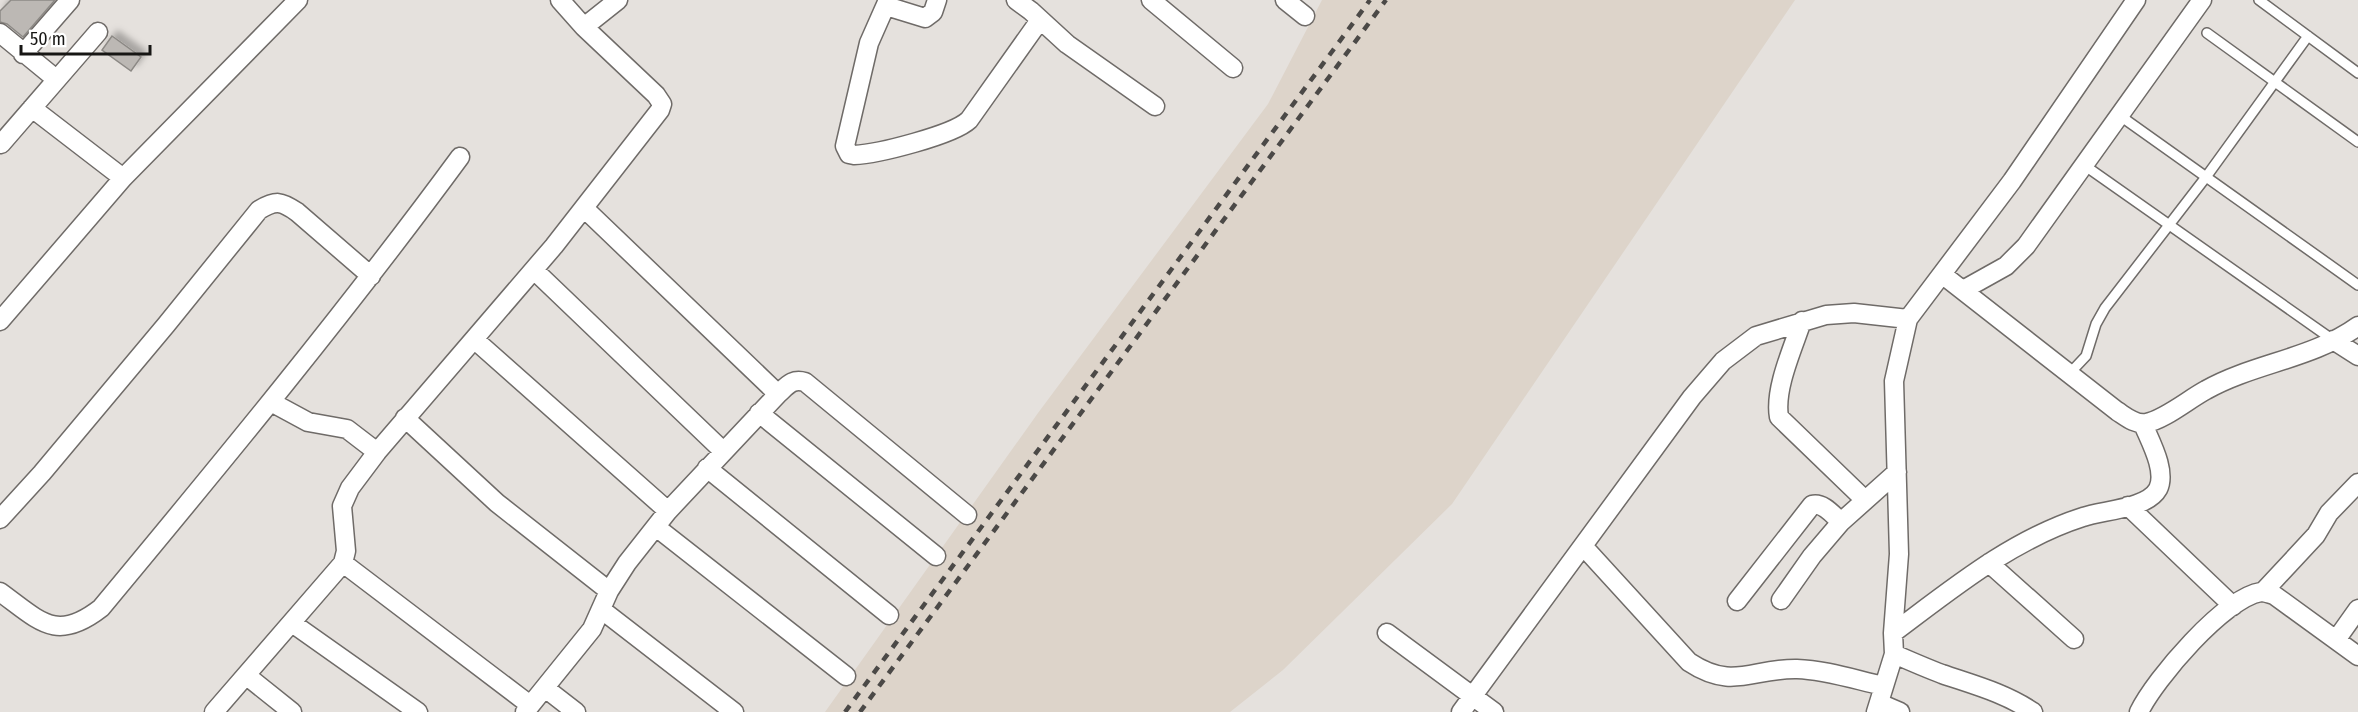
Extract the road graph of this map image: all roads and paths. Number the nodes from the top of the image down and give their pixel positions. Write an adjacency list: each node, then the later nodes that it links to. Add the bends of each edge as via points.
1 (70, 0): 20 (street)
2 (298, 0): 33 (street)
3 (560, 0): 15 (street)
4 (618, 0): 15 (street)
5 (937, 0): 12 (street, via 933,12 925,18)
6 (1016, 0): 14 (street)
7 (1150, 0): 21 (street)
8 (1285, 0): 13 (street)
9 (2136, 0): 37 (street)
10 (2202, 0): 27 (street)
11 (2259, 0): 19 (lane)
12 (887, 3): 14 (street, via 869,43 845,146 849,154 904,144 961,127)
13 (1305, 16)
14 (1040, 20): 25 (street, via 1067,44)
15 (584, 27): 34 (street, via 662,104)
16 (98, 32): 23 (street)
17 (0, 33): 20 (street)
18 (2207, 33): 24 (lane)
19 (2308, 36): 22 (lane); 24 (lane)
20 (23, 54): 23 (street)
21 (1233, 68)
22 (2358, 73)
23 (56, 79): 26 (street)
24 (2275, 82): 28 (lane); 32 (lane)
25 (1155, 106)
26 (32, 108): 29 (street); 33 (street)
27 (2119, 115): 31 (street); 32 (lane)
28 (2358, 142)
29 (1, 144)
30 (460, 157): 38 (street)
31 (2084, 165): 35 (lane); 40 (street, via 2026,246 2006,266)
32 (2206, 177): 35 (lane); 39 (lane)
33 (123, 178): 42 (street)
34 (585, 208): 36 (street); 49 (street)
35 (2170, 225): 46 (lane); 48 (lane, via 2105,309 2096,324 2090,348)
36 (534, 270): 45 (street); 54 (street)
37 (1943, 275): 40 (street); 41 (street)
38 (371, 276): 50 (street); 63 (street, via 283,203 271,203 259,210 152,343)
39 (2358, 285)
40 (1963, 290): 48 (street)
41 (1908, 319): 43 (street, via 1854,313); 57 (street, via 1894,381)
42 (0, 321)
43 (1802, 321): 59 (street, via 1783,379 1777,406 1779,417); 66 (street, via 1756,336 1723,361)
44 (2358, 326): 46 (street)
45 (475, 340): 52 (street); 61 (street)
46 (2333, 340): 47 (street); 53 (street, via 2209,388)
47 (2358, 356)
48 (2069, 374): 53 (street, via 2117,411)
49 (778, 394): 51 (street); 62 (street, via 791,382 805,382)
50 (271, 402): 55 (street, via 308,422 347,429); 71 (street, via 101,608 85,621 68,627 53,626)
51 (759, 413): 54 (street); 67 (street)
52 (405, 418): 55 (street); 70 (street, via 497,503)
53 (2144, 424): 60 (street, via 2161,479 2153,496)
54 (723, 451): 56 (street)
55 (377, 452): 68 (street, via 350,488 342,506 346,551)
56 (707, 468): 61 (street); 78 (street)
57 (1897, 471): 59 (street); 81 (street, via 1899,554)
58 (2358, 483): 72 (street)
59 (1865, 500): 64 (street)
60 (2128, 506): 69 (street, via 2083,517 2038,535); 75 (street)
61 (668, 511): 65 (street)
62 (967, 515)
63 (0, 519)
64 (1841, 522): 73 (street); 74 (street, via 1822,506 1812,505)
65 (656, 527): 70 (street); 87 (street)
66 (1583, 546): 89 (street); 90 (street, via 1689,662 1706,673 1722,678 1799,669)
67 (936, 556)
68 (343, 563): 79 (street); 91 (street)
69 (1989, 563): 81 (street); 82 (street)
70 (609, 591): 77 (street)
71 (0, 592)
72 (2263, 592): 75 (street); 83 (street, via 2274,595)
73 (1781, 600)
74 (1737, 601)
75 (2232, 606): 101 (street, via 2165,671)
76 (2358, 609): 83 (street)
77 (602, 610): 88 (street, via 592,629); 96 (street)
78 (889, 615)
79 (292, 623): 86 (street); 94 (street)
80 (1387, 633): 89 (street)
81 (1893, 633): 84 (street)
82 (2074, 639)
83 (2336, 640): 85 (street)
84 (1894, 654): 90 (street); 100 (street, via 1993,690)
85 (2358, 656)
86 (247, 676): 92 (street); 93 (street)
87 (846, 676)
88 (545, 688): 91 (street); 95 (street)
89 (1472, 696): 97 (street); 98 (street)
90 (1880, 700): 99 (street)
91 (528, 708)
92 (214, 712)
93 (292, 712)
94 (417, 712)
95 (576, 712)
96 (734, 712)
97 (1461, 712)
98 (1494, 712)
99 (1899, 712)
100 (2033, 712)
101 (2139, 712)

